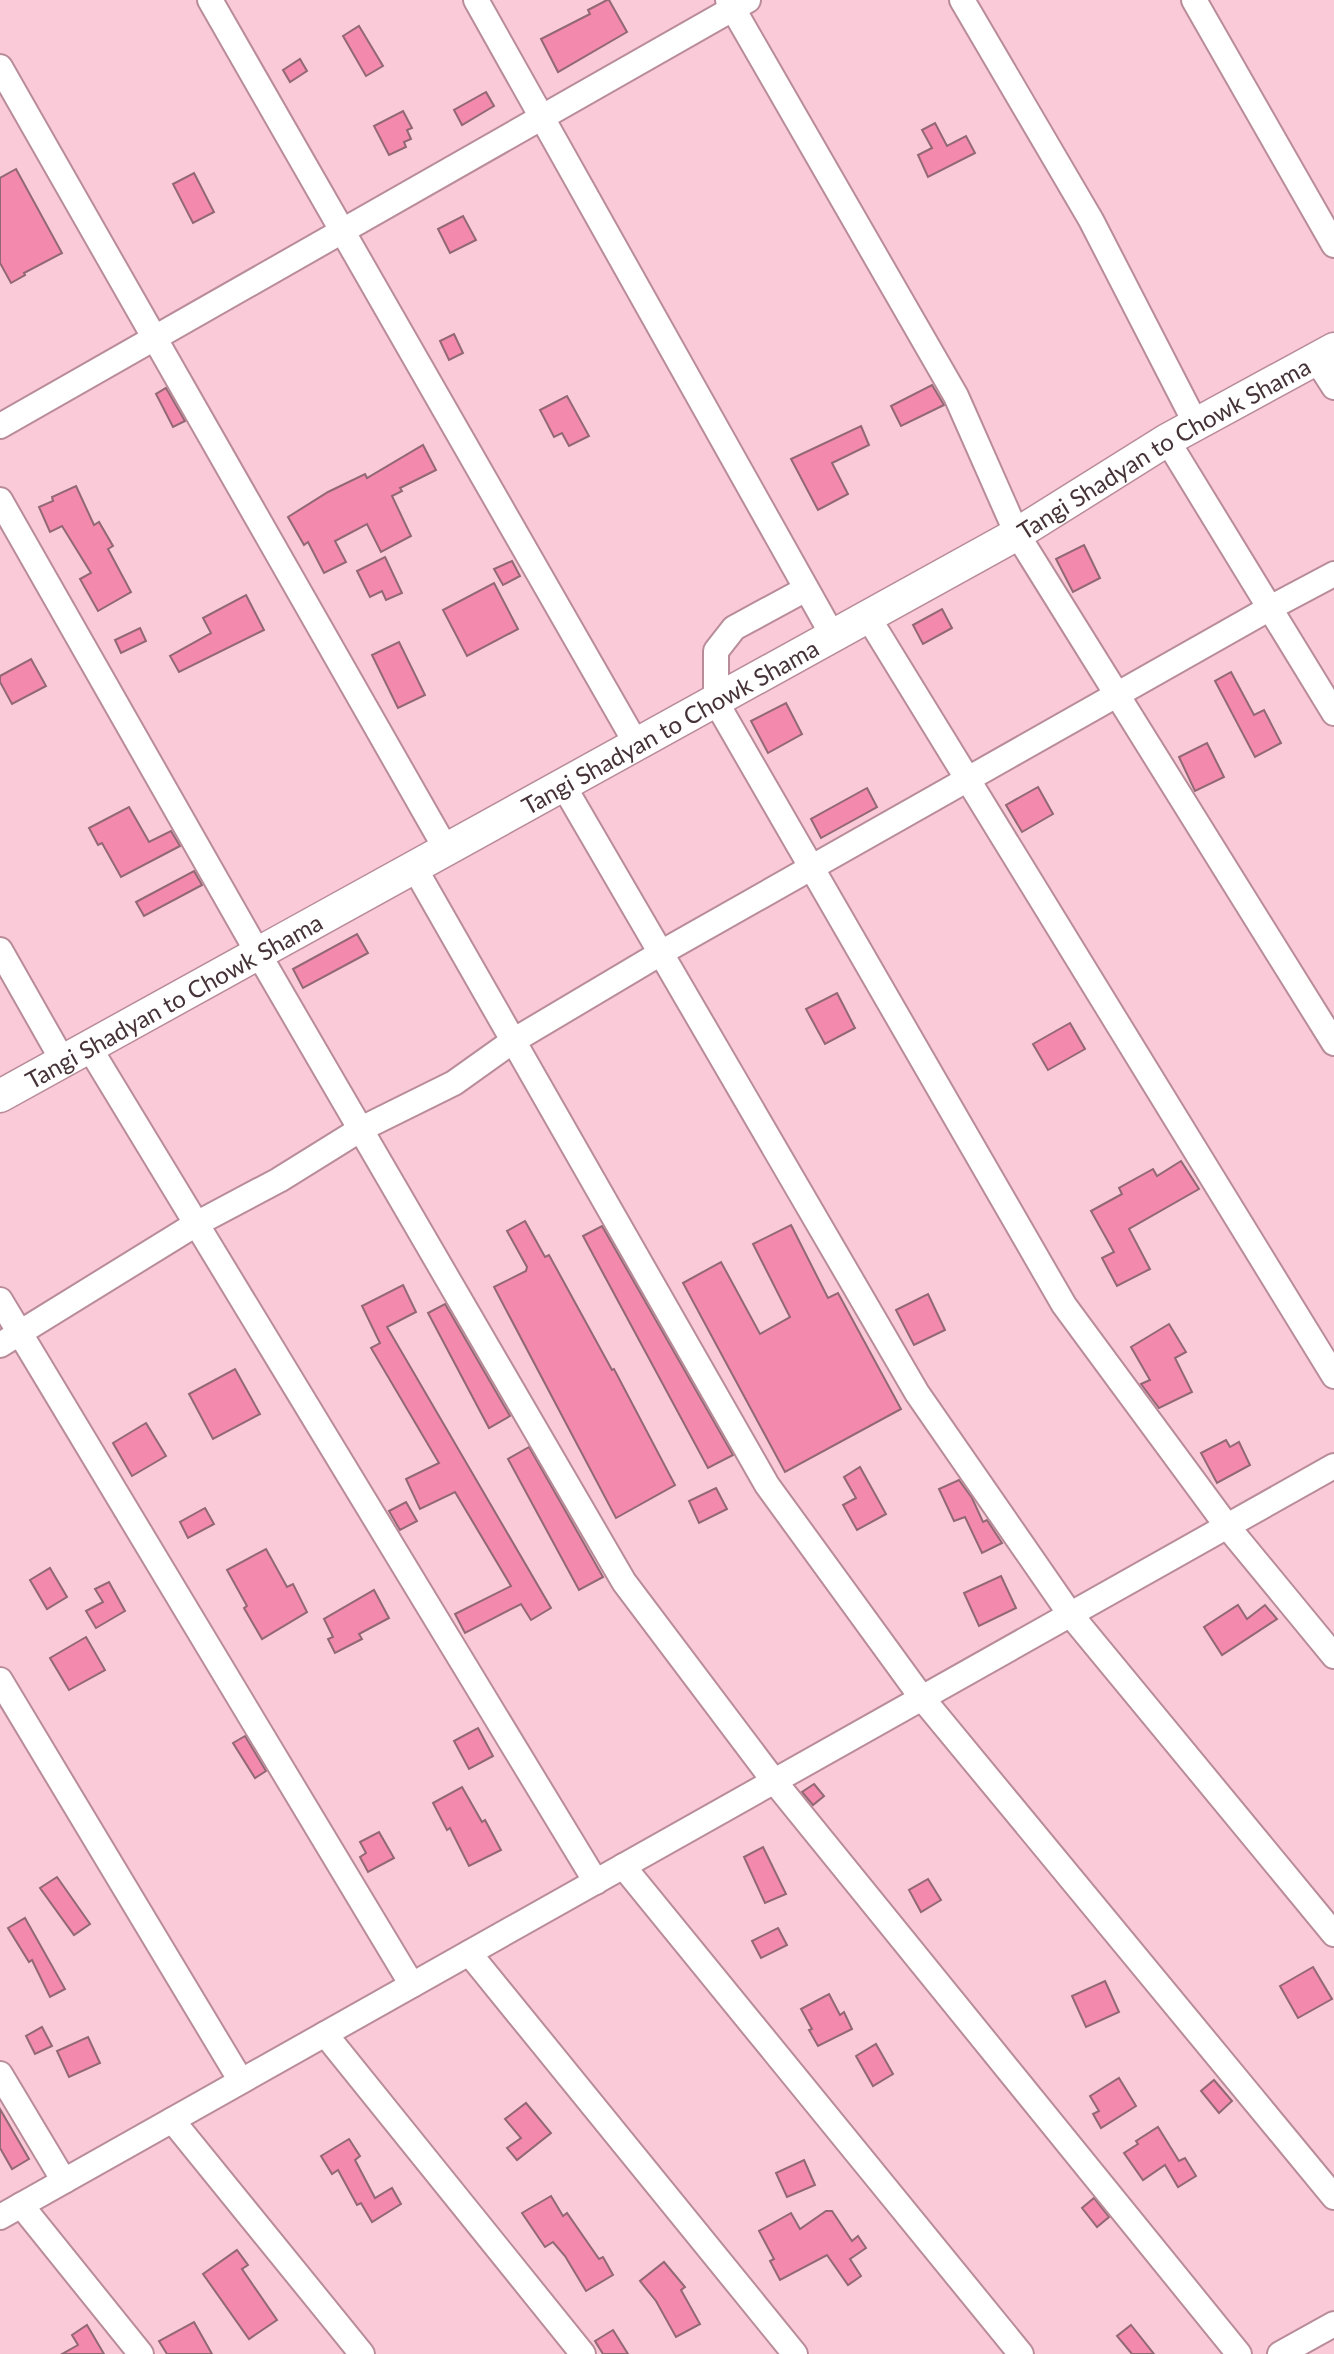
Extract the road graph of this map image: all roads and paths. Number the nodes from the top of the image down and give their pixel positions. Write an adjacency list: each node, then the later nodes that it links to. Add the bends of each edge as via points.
1 (211, 0): 8 (street)
2 (476, 0): 7 (street)
3 (962, 0): 13 (street, via 1091,220)
4 (1194, 0): 9 (street)
5 (736, 3): 7 (street); 17 (street, via 956,396)
6 (0, 67): 10 (street)
7 (542, 117): 8 (street); 19 (street)
8 (343, 231): 10 (street); 26 (street)
9 (1334, 245)
10 (155, 338): 14 (street); 29 (street)
11 (1325, 354): 12 (street); 13 (main road, Tangi Shadyan to Chowk Shama)
12 (1334, 387)
13 (1196, 425): 15 (main road, Tangi Shadyan to Chowk Shama)
14 (0, 426)
15 (1167, 440): 17 (main road, Tangi Shadyan to Chowk Shama); 20 (street)
16 (0, 499): 33 (street)
17 (1017, 534): 21 (main road, Tangi Shadyan to Chowk Shama); 23 (street)
18 (1334, 574): 20 (street)
19 (806, 589): 22 (street); 24 (street, via 734,628 716,651)
20 (1270, 608): 23 (street); 25 (street)
21 (868, 617): 22 (main road, Tangi Shadyan to Chowk Shama); 27 (street)
22 (833, 636): 24 (main road, Tangi Shadyan to Chowk Shama)
23 (1117, 696): 27 (street); 36 (street)
24 (716, 702): 26 (main road, Tangi Shadyan to Chowk Shama); 31 (street)
25 (1334, 713)
26 (637, 745): 28 (main road, Tangi Shadyan to Chowk Shama)
27 (968, 781): 31 (street); 43 (street)
28 (563, 785): 29 (main road, Tangi Shadyan to Chowk Shama); 34 (street)
29 (446, 849): 30 (main road, Tangi Shadyan to Chowk Shama)
30 (414, 867): 33 (main road, Tangi Shadyan to Chowk Shama); 35 (street)
31 (812, 869): 34 (street); 45 (street, via 1064,1306)
32 (0, 950): 37 (street)
33 (258, 953): 37 (main road, Tangi Shadyan to Chowk Shama); 39 (street)
34 (661, 954): 35 (street); 46 (street, via 916,1393)
35 (513, 1041): 39 (street, via 454,1083); 49 (street, via 767,1485)
36 (1334, 1043)
37 (76, 1054): 38 (main road, Tangi Shadyan to Chowk Shama); 40 (street)
38 (0, 1096)
39 (361, 1129): 40 (street); 50 (street, via 624,1582)
40 (196, 1224): 42 (street); 52 (street)
41 (0, 1300): 42 (street)
42 (10, 1339): 55 (street)
43 (1334, 1376)
44 (1334, 1466): 45 (street)
45 (1227, 1527): 46 (street); 47 (street)
46 (1070, 1614): 49 (street); 53 (street)
47 (1334, 1656)
48 (0, 1681): 58 (street)
49 (922, 1698): 50 (street); 61 (street)
50 (774, 1781): 51 (street); 69 (street)
51 (623, 1866): 52 (street); 68 (street)
52 (596, 1882): 54 (street)
53 (1334, 1934)
54 (469, 1953): 55 (street); 67 (street)
55 (412, 1985): 56 (street)
56 (325, 2034): 58 (street); 66 (street)
57 (0, 2074): 60 (street)
58 (241, 2081): 59 (street)
59 (173, 2120): 60 (street); 65 (street)
60 (64, 2181): 62 (street)
61 (1334, 2197)
62 (10, 2211): 64 (street)
63 (1334, 2324): 70 (street)
64 (141, 2354)
65 (362, 2354)
66 (583, 2354)
67 (795, 2354)
68 (1021, 2354)
69 (1239, 2354)
70 (1280, 2354)

